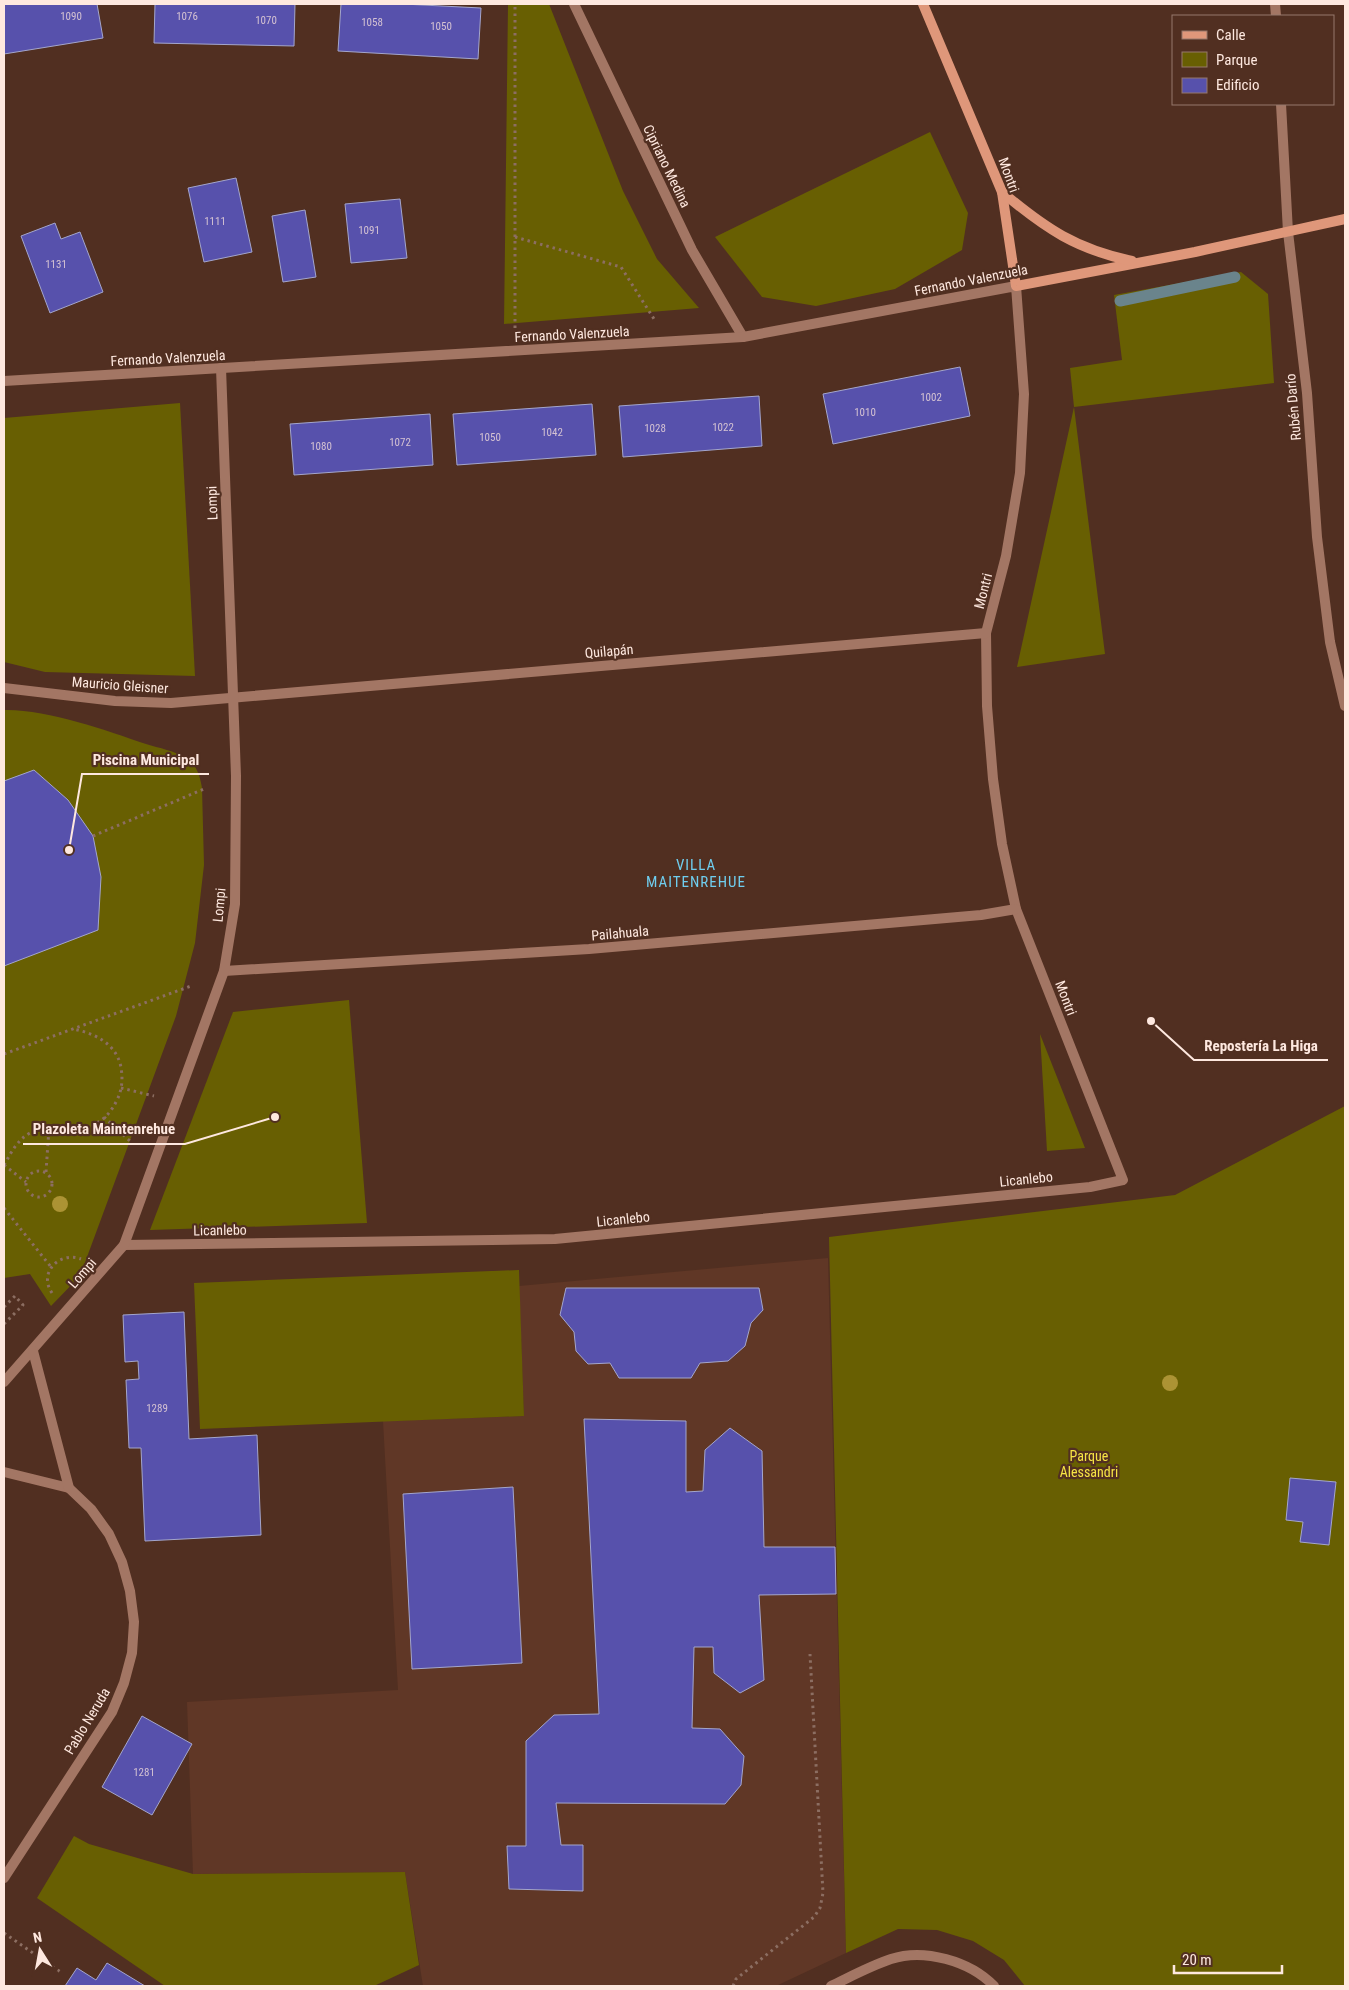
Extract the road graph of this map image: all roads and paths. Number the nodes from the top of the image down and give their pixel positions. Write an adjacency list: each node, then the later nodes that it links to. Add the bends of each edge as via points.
1 (515, 4): 8 (path)
2 (574, 4): 11 (street, Cipriano Medina, via 692,250)
3 (923, 4): 5 (street, Montri)
4 (1281, 105): 7 (street, Rubén Darío)
5 (1002, 192): 9 (street, Fernando Valenzuela, via 1038,222 1070,242 1104,255); 10 (street, Montri)
6 (1345, 219): 7 (street, Fernando Valenzuela)
7 (1288, 232): 9 (street, Fernando Valenzuela); 19 (street, Rubén Darío, via 1307,393 1317,537 1330,642)
8 (515, 237): 12 (path, via 622,266); 13 (path)
9 (1136, 262): 10 (street, Fernando Valenzuela)
10 (1016, 286): 11 (street, Fernando Valenzuela); 16 (street, Montri, via 1024,394 1020,472 1006,556)
11 (743, 338): 12 (street, Fernando Valenzuela)
12 (669, 342): 13 (street, Fernando Valenzuela)
13 (515, 351): 14 (street, Fernando Valenzuela)
14 (221, 368): 15 (street, Fernando Valenzuela); 18 (street, Lompi)
15 (4, 381)
16 (986, 633): 18 (street, Quilapán); 22 (street, Montri, via 993,779 1002,844)
17 (4, 688): 18 (street, Mauricio Gleisner, via 115,701 171,703)
18 (234, 697): 23 (street, Lompi, via 234,904)
19 (1345, 706)
20 (204, 788): 21 (path)
21 (93, 836)
22 (1016, 908): 23 (street, Pailahuala, via 981,916 598,948); 34 (street, Montri)
23 (224, 971): 37 (street, Lompi)
24 (191, 986): 25 (path)
25 (73, 1029): 26 (path); 27 (path, via 93,1033 109,1045 119,1061)
26 (4, 1054)
27 (121, 1088): 28 (path); 29 (path, via 113,1109)
28 (157, 1096)
29 (104, 1117): 30 (path, via 85,1127); 31 (path)
30 (49, 1128): 32 (path, via 22,1138); 33 (path)
31 (130, 1141)
32 (4, 1165): 35 (path)
33 (46, 1173): 35 (path, via 42,1170 33,1172); 35 (path, via 53,1185 49,1193 40,1198 31,1195)
34 (1123, 1180): 37 (street, Licanlebo, via 1090,1187 555,1239)
35 (26, 1182)
36 (4, 1208): 39 (path)
37 (124, 1246): 43 (street, Lompi)
38 (87, 1263): 39 (path, via 70,1256 61,1258)
39 (51, 1267): 40 (path, via 47,1281)
40 (56, 1297)
41 (4, 1307): 42 (path, via 15,1296 23,1305)
42 (4, 1324)
43 (33, 1351): 44 (street, Lompi); 46 (street)
44 (4, 1382)
45 (4, 1472): 46 (street, Pablo Neruda)
46 (69, 1488): 48 (street, Pablo Neruda, via 91,1509 109,1534 122,1562 134,1622 132,1653 112,1712)
47 (810, 1654): 51 (path, via 823,1893 820,1908 814,1917 736,1979)
48 (4, 1878)
49 (4, 1933): 50 (path)
50 (62, 1973)
51 (733, 1986)
52 (831, 1986): 53 (street, via 892,1959 932,1956 972,1970)
53 (994, 1986)

